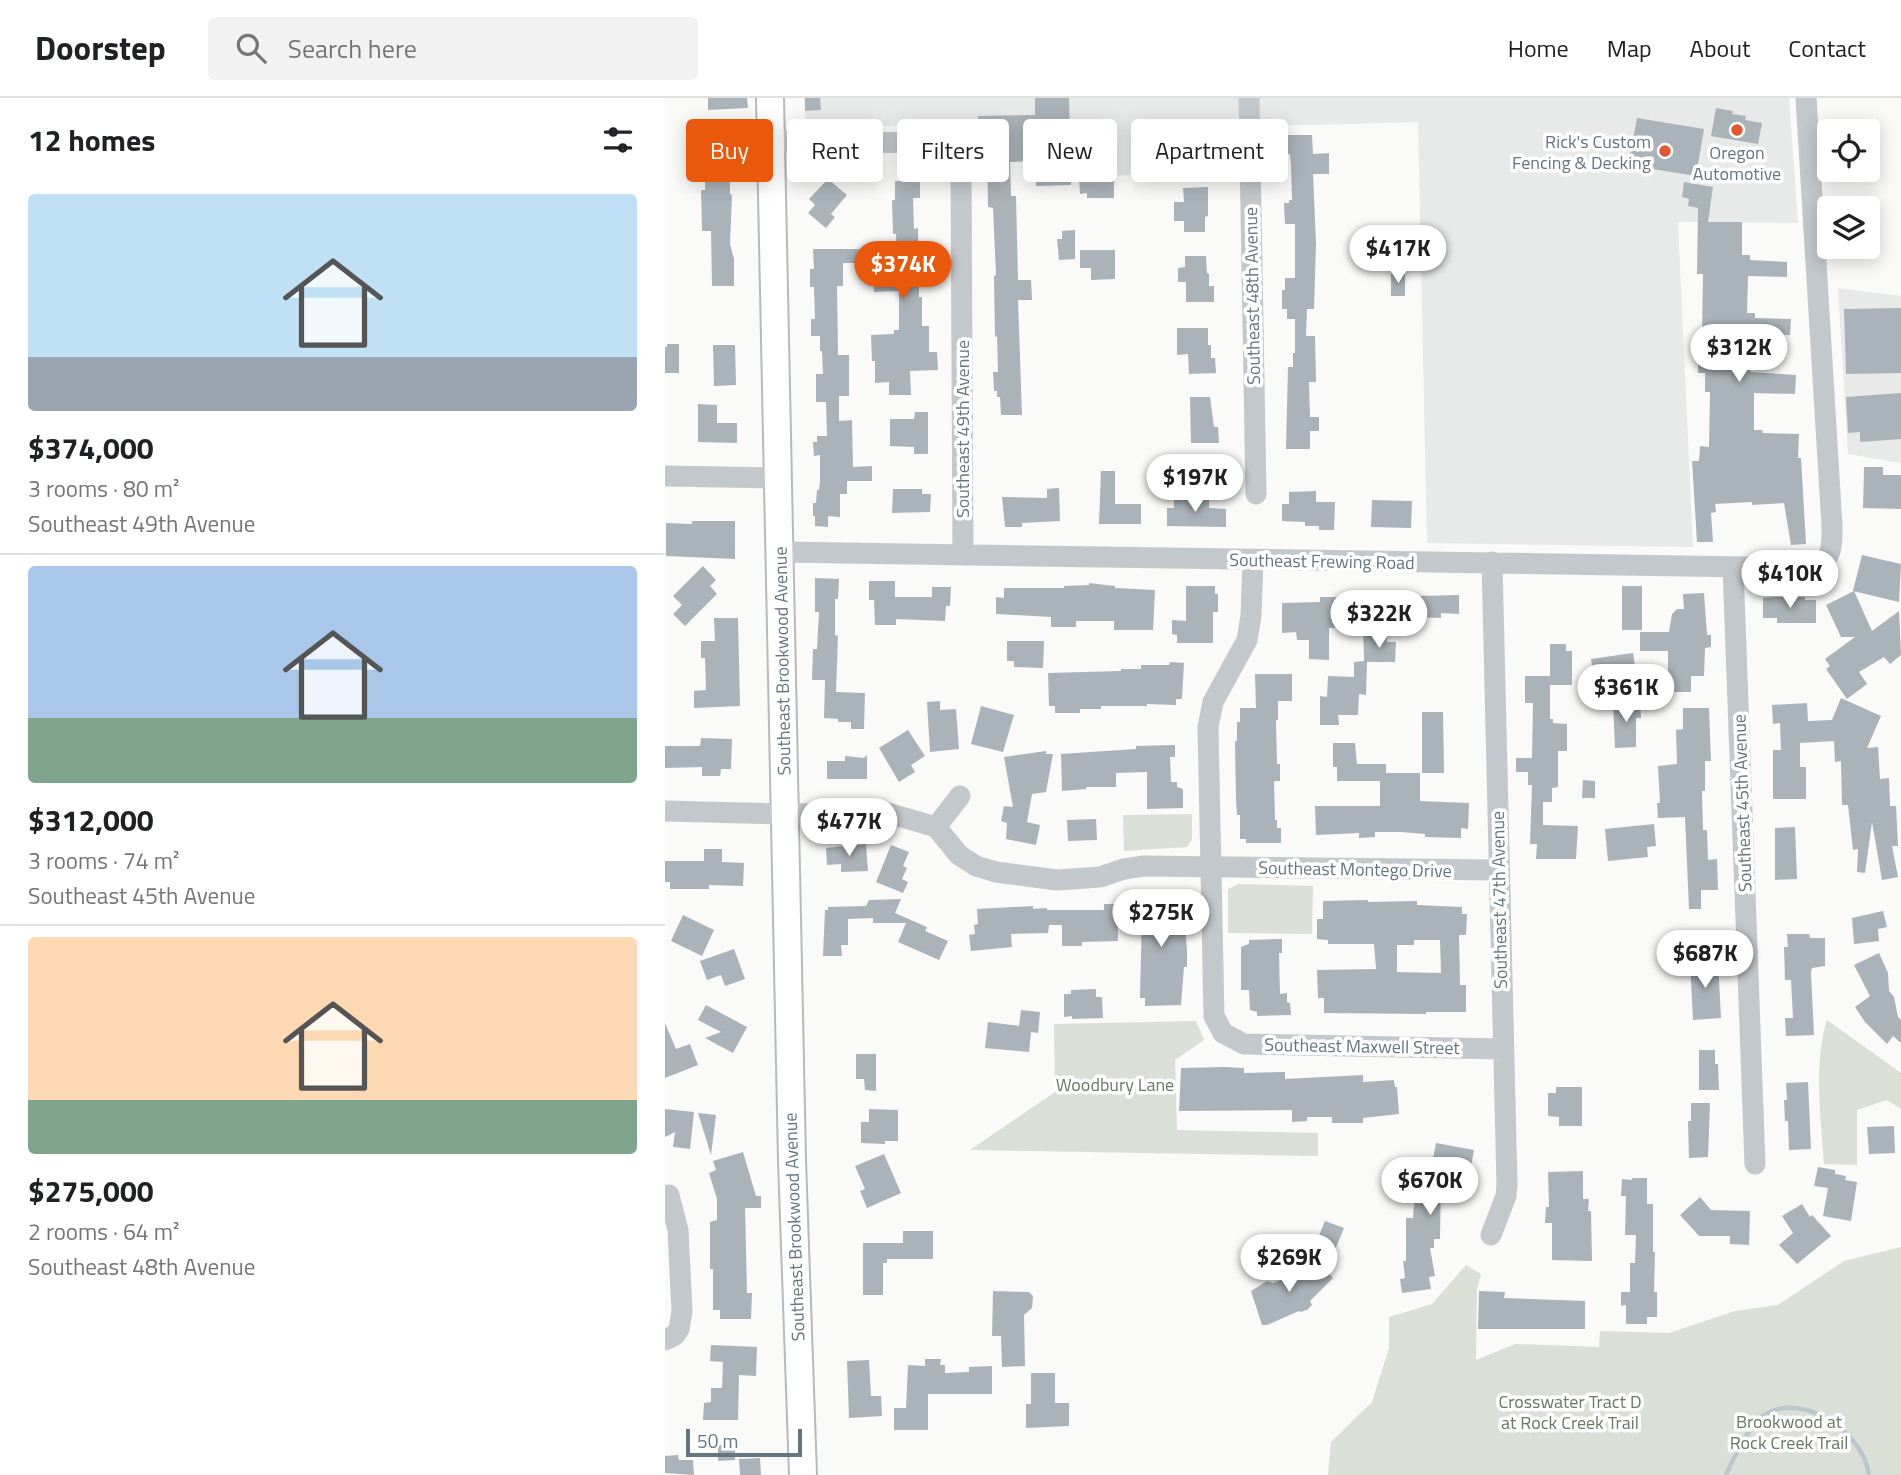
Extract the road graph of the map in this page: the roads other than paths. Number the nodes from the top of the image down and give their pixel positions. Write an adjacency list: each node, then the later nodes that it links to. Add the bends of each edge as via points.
1 (770, 98): 4 (main road, Southeast Brookwood Avenue)
2 (1249, 98): 9 (street, Southeast 48th Avenue)
3 (1806, 98): 14 (street, Southeast Frewing Road, via 1831,551 1827,562 1817,568)
4 (771, 119)
5 (773, 141): 11 (street, Southeast 49th Avenue, via 930,143 952,152 958,162)
6 (773, 182): 8 (main road, Southeast Brookwood Avenue)
7 (665, 476): 8 (street)
8 (779, 478): 10 (main road, Southeast Brookwood Avenue)
9 (1256, 494)
10 (780, 552): 11 (street, Southeast Frewing Road); 17 (main road, Southeast Brookwood Avenue)
11 (963, 554): 12 (street, Southeast Frewing Road)
12 (1253, 560): 13 (street, Southeast Frewing Road); 19 (street, via 1247,640 1213,702 1208,727)
13 (1492, 562): 14 (street, Southeast Frewing Road); 20 (street, Southeast 47th Avenue)
14 (1733, 567): 22 (street, Southeast 45th Avenue)
15 (960, 796): 18 (street)
16 (665, 811): 17 (street)
17 (785, 814): 18 (street, via 888,813); 26 (main road, Southeast Brookwood Avenue)
18 (936, 827): 19 (street, Southeast Montego Drive, via 959,855 996,872 1058,880 1145,866)
19 (1209, 867): 20 (street, Southeast Montego Drive); 21 (street, Southeast Maxwell Street, via 1214,1016 1223,1034 1244,1044)
20 (1499, 870): 21 (street, Southeast 47th Avenue)
21 (1503, 1049): 24 (street, Southeast 47th Avenue, via 1507,1185)
22 (1755, 1164)
23 (669, 1195): 25 (street, via 678,1230 682,1311 679,1329)
24 (1491, 1235)
25 (665, 1339)
26 (803, 1475)

